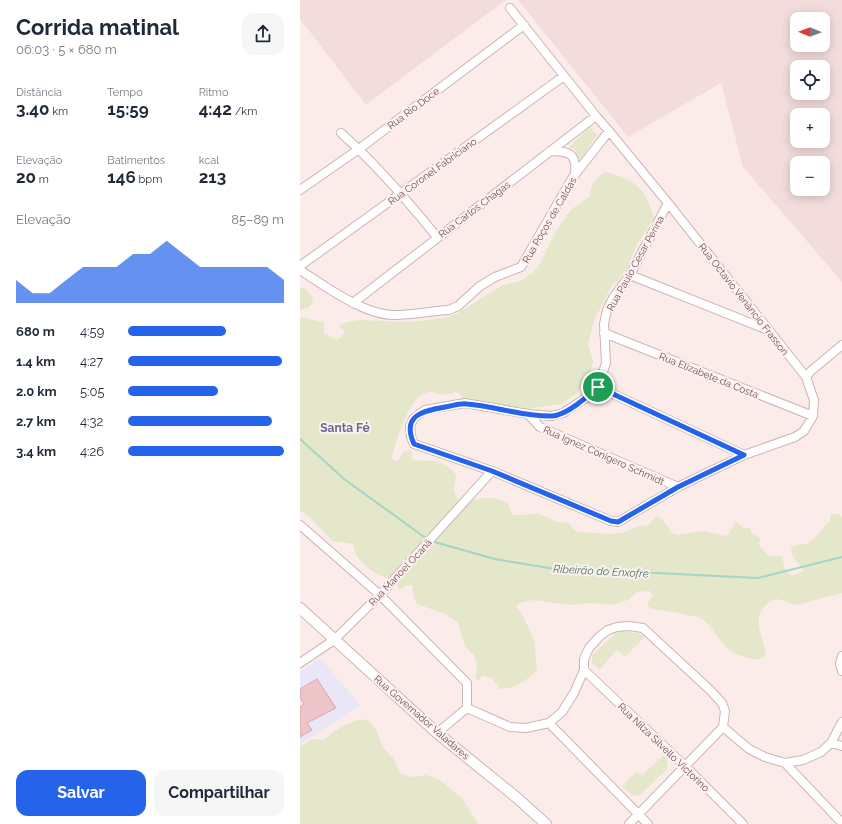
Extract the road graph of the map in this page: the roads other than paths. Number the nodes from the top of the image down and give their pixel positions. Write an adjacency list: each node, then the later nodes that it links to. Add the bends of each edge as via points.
1 (510, 8): 2 (street, Rua Octavio Venâncio Frasson)
2 (524, 25): 3 (street, Rua Octavio Venâncio Frasson); 7 (street, Rua Rio Doce)
3 (564, 76): 4 (street, Rua Octavio Venâncio Frasson); 11 (street, Rua Coronel Fabriciano)
4 (596, 116): 5 (street, Rua Octavio Venâncio Frasson); 8 (street, Rua Carlos Chagas)
5 (609, 131): 9 (street, Rua Poços de Caldas); 12 (street, Rua Octavio Venâncio Frasson)
6 (341, 133): 7 (street)
7 (359, 149): 10 (street, Rua Rio Doce); 11 (street)
8 (550, 151): 9 (street, via 570,153 576,164); 13 (street, Rua Carlos Chagas)
9 (575, 174): 19 (street, Rua Poços de Caldas, via 521,267 495,276 458,306 449,310 394,315)
10 (300, 190)
11 (401, 192): 13 (street); 14 (street, Rua Coronel Fabriciano)
12 (668, 203): 16 (street, Rua Paulo Cesar Perina); 20 (street, Rua Octavio Venâncio Frasson)
13 (437, 237): 17 (street, Rua Carlos Chagas)
14 (300, 266)
15 (300, 270): 18 (street, Rua Poços de Caldas)
16 (630, 275): 20 (street); 21 (street, Rua Paulo Cesar Perina, via 607,310)
17 (367, 292): 18 (street, Rua Carlos Chagas); 19 (street)
18 (353, 303): 19 (street, Rua Poços de Caldas)
19 (373, 310)
20 (768, 330): 23 (street, Rua Octavio Venâncio Frasson)
21 (604, 333): 24 (street, Rua Paulo Cesar Perina, via 606,364); 26 (street, Rua Elizabete da Costa)
22 (842, 345): 23 (street)
23 (806, 377): 26 (street, Rua Octavio Venâncio Frasson, via 814,400)
24 (598, 387): 25 (street, Rua Paulo Cesar Perina, via 589,396 558,415); 27 (street)
25 (528, 414): 28 (street, via 465,403 425,410 414,418 410,426 414,444); 29 (street, Rua Ignez Conigero Schmidt, via 540,427)
26 (813, 416): 27 (street, via 804,431 795,437)
27 (744, 455): 29 (street)
28 (492, 471): 29 (street, via 618,522); 31 (street, Rua Manoel Ocanã)
29 (678, 487)
30 (300, 525): 31 (street)
31 (380, 595): 33 (street, Rua Manoel Ocanã); 38 (street, via 467,683)
32 (300, 608): 33 (street, Rua Governador Valadares)
33 (334, 640): 35 (street, Rua Manoel Ocanã); 42 (street, Rua Governador Valadares)
34 (842, 656): 37 (street)
35 (300, 663)
36 (584, 670): 40 (street, via 562,712); 41 (street, via 584,658 589,648 608,630 629,626 643,628 722,703 725,711); 46 (street, Rua Nilza Silvello Victorino)
37 (842, 672)
38 (467, 708): 40 (street, via 510,727 526,728); 42 (street)
39 (842, 722): 43 (street)
40 (549, 723): 47 (street)
41 (723, 726): 45 (street, via 749,749); 46 (street)
42 (437, 733): 49 (street, Rua Governador Valadares)
43 (831, 743): 44 (street); 45 (street, via 821,752 803,760)
44 (842, 746)
45 (785, 763): 48 (street)
46 (685, 766): 47 (street); 52 (street, Rua Nilza Silvello Victorino)
47 (639, 815): 50 (street); 51 (street)
48 (842, 822)
49 (546, 824)
50 (629, 824)
51 (648, 824)
52 (743, 824)

